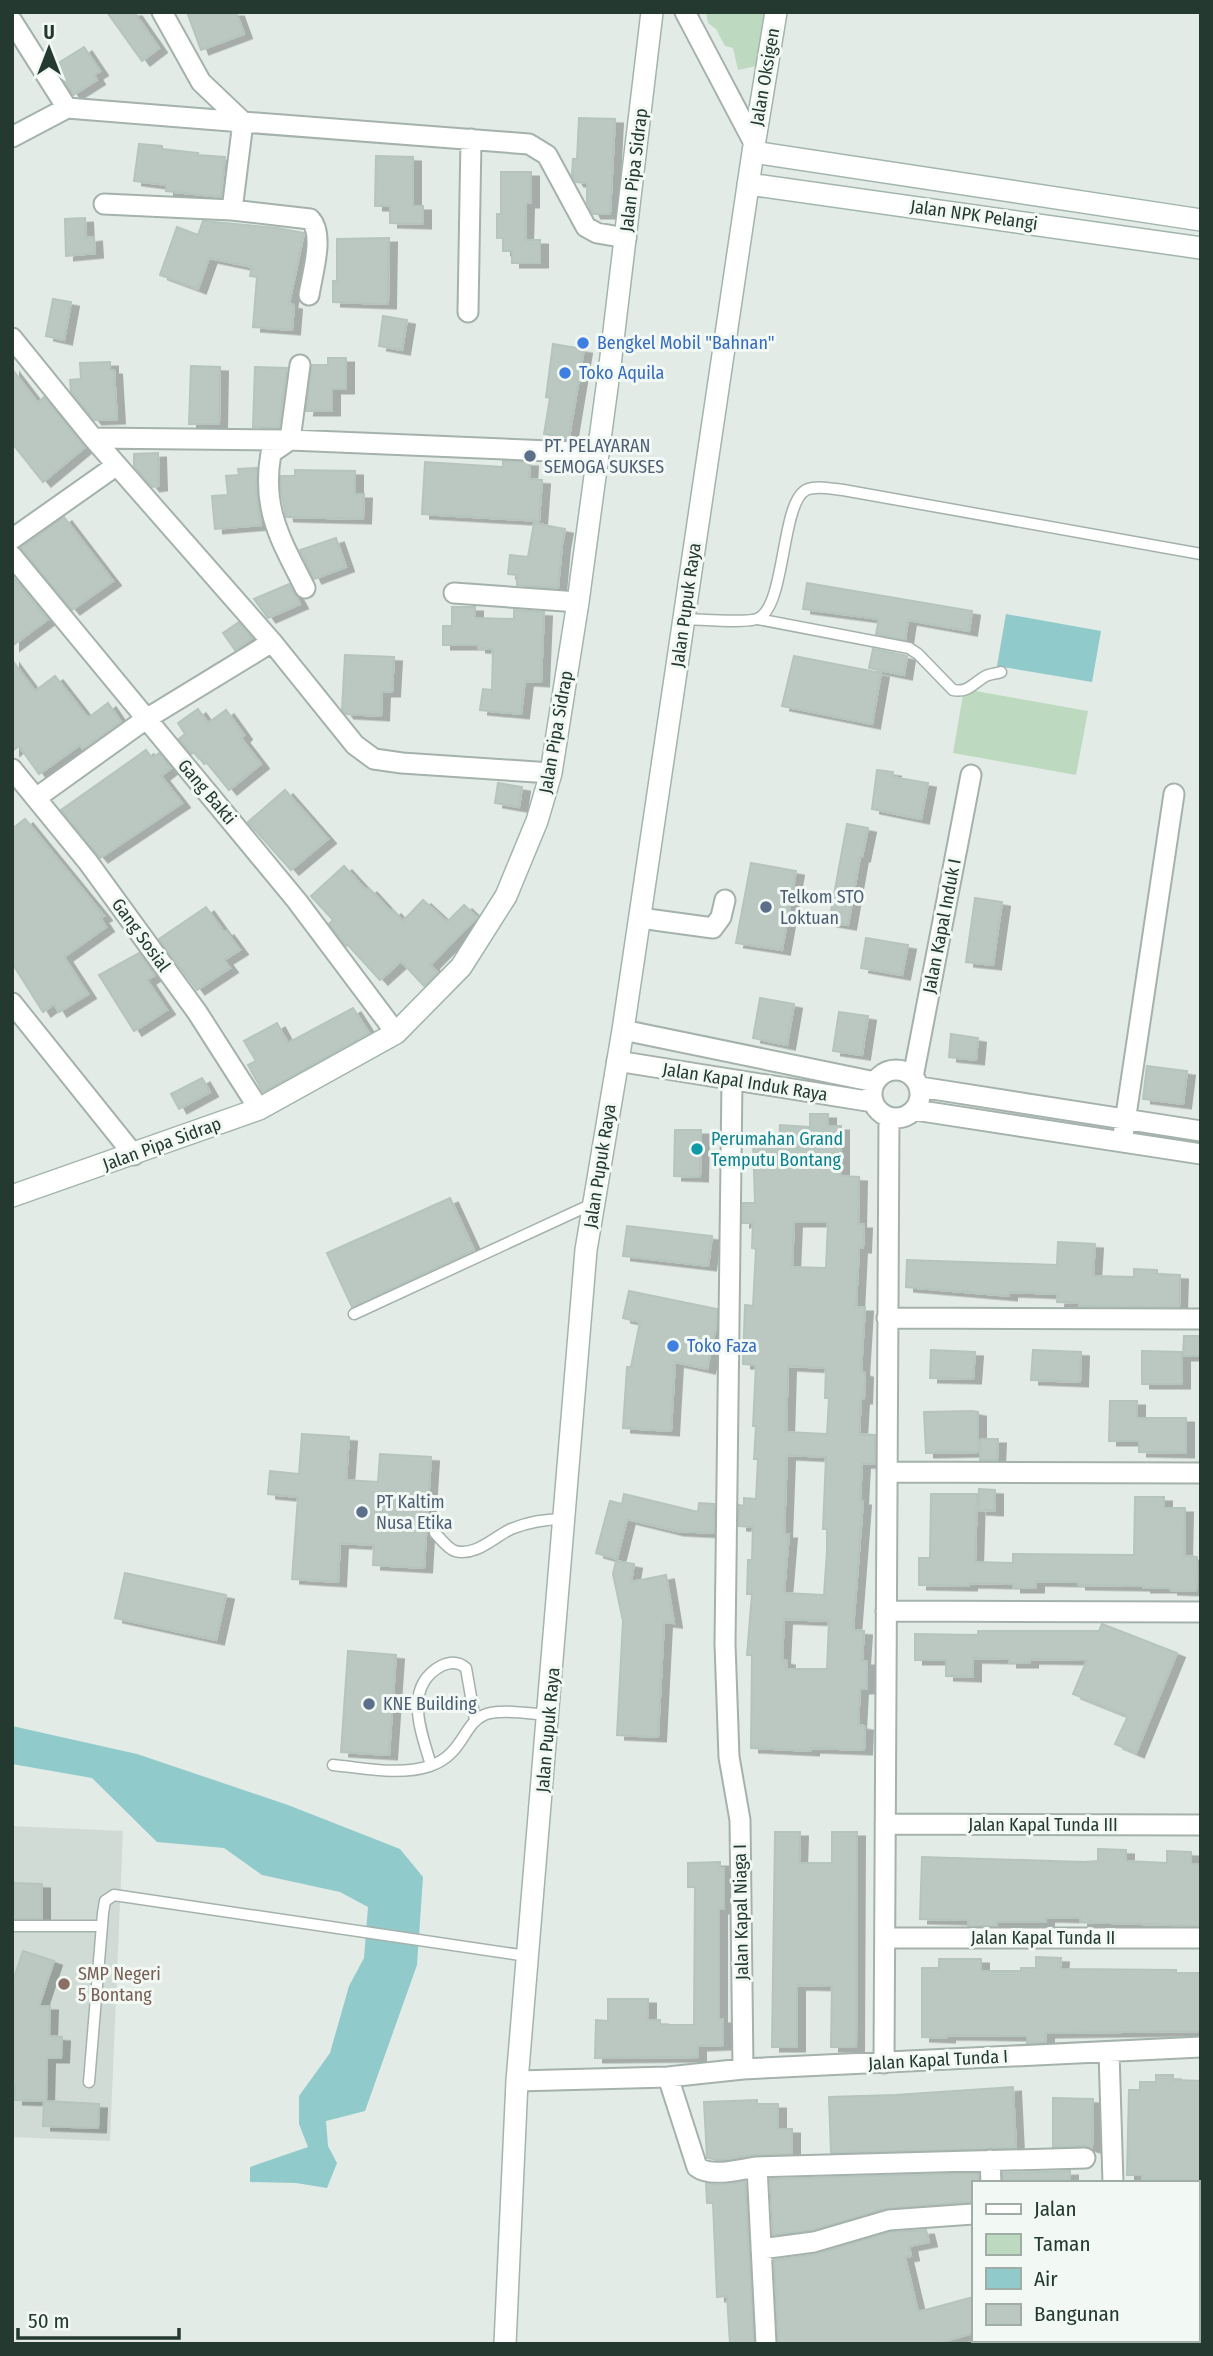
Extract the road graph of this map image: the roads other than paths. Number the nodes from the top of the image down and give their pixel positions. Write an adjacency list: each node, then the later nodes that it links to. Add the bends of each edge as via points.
1 (162, 12): 7 (street, via 201,82)
2 (652, 12): 15 (street, Jalan Pipa Sidrap)
3 (685, 12): 10 (street)
4 (776, 12): 10 (street, Jalan Oksigen)
5 (12, 21): 6 (street)
6 (66, 107): 7 (street); 8 (street)
7 (243, 122): 9 (street); 13 (street)
8 (12, 137)
9 (471, 139): 15 (street, via 538,148 547,155 586,227); 18 (street)
10 (753, 147): 11 (street, Jalan Pupuk Raya); 14 (street, Jalan NPK Pelangi)
11 (748, 184): 16 (street, Jalan NPK Pelangi); 31 (street, Jalan Pupuk Raya)
12 (104, 204): 13 (street)
13 (232, 210): 17 (street, via 310,219 318,234)
14 (1201, 220)
15 (625, 239): 23 (street, Jalan Pipa Sidrap)
16 (1201, 248)
17 (309, 295)
18 (468, 312)
19 (12, 338): 21 (street)
20 (300, 365): 22 (street)
21 (93, 438): 22 (street); 24 (street)
22 (290, 440): 23 (street); 28 (street, via 271,453 269,497 278,534)
23 (598, 453): 30 (street, Jalan Pipa Sidrap)
24 (117, 465): 25 (street); 33 (street)
25 (12, 539)
26 (1201, 554): 32 (lane, via 844,490 810,488 799,494 768,609)
27 (12, 556): 35 (street, Gang Bakti)
28 (305, 588)
29 (454, 593): 30 (street)
30 (578, 602): 37 (street, Jalan Pipa Sidrap)
31 (684, 619): 32 (lane); 42 (street, Jalan Pupuk Raya)
32 (758, 619): 34 (lane, via 909,649 953,690 974,687 987,675)
33 (272, 642): 35 (street); 37 (street, via 355,746 374,759)
34 (1001, 672)
35 (146, 719): 40 (street); 45 (street, Gang Bakti, via 297,901)
36 (12, 769): 40 (street, Gang Sosial)
37 (551, 773): 45 (street, Jalan Pipa Sidrap, via 506,896 461,967)
38 (971, 775): 49 (street, Jalan Kapal Induk I)
39 (1174, 794): 54 (street)
40 (36, 798): 51 (street, Gang Sosial, via 89,862)
41 (725, 900): 42 (street, via 713,928)
42 (640, 918): 44 (street, Jalan Pupuk Raya)
43 (12, 1003): 58 (street)
44 (623, 1030): 46 (street, Jalan Pupuk Raya); 48 (street, Jalan Kapal Induk Raya)
45 (396, 1033): 51 (street, Jalan Pipa Sidrap)
46 (617, 1061): 47 (street, Jalan Kapal Induk Raya); 60 (street, Jalan Pupuk Raya)
47 (733, 1080): 50 (street, Jalan Kapal Induk Raya); 84 (street, Jalan Kapal Niaga I, via 724,1644 729,1757 740,1820)
48 (875, 1082): 49 (street, via 893,1070 904,1071); 50 (street)
49 (917, 1082): 52 (street); 54 (street)
50 (873, 1102): 53 (street)
51 (259, 1109): 58 (street, Jalan Pipa Sidrap)
52 (915, 1110): 53 (street, via 903,1118); 56 (street)
53 (889, 1118): 62 (street)
54 (1125, 1119): 55 (street); 56 (street)
55 (1201, 1131)
56 (1122, 1142): 57 (street)
57 (1201, 1154)
58 (134, 1155): 59 (street, Jalan Pipa Sidrap)
59 (12, 1196)
60 (593, 1203): 61 (lane); 66 (street, Jalan Pupuk Raya)
61 (354, 1314)
62 (887, 1318): 63 (street); 64 (street)
63 (1201, 1319)
64 (887, 1472): 65 (street); 68 (street)
65 (1201, 1473)
66 (565, 1519): 67 (lane, via 511,1529 467,1552 453,1551); 70 (street, Jalan Pupuk Raya)
67 (435, 1532)
68 (886, 1611): 69 (street); 74 (street)
69 (1201, 1612)
70 (549, 1715): 71 (lane, via 493,1712); 80 (street, Jalan Pupuk Raya)
71 (475, 1720): 73 (lane, via 458,1747); 73 (lane, via 466,1668 461,1663 442,1666 430,1675 417,1704)
72 (333, 1765): 73 (lane, via 404,1772)
73 (431, 1765)
74 (885, 1824): 75 (street, Jalan Kapal Tunda III); 78 (street)
75 (1201, 1825)
76 (12, 1926): 77 (lane)
77 (102, 1926): 80 (lane, via 105,1901 114,1895); 87 (lane)
78 (885, 1937): 79 (street, Jalan Kapal Tunda II); 83 (street)
79 (1201, 1938)
80 (527, 1956): 86 (street, Jalan Pupuk Raya)
81 (1201, 2048): 82 (street, Jalan Kapal Tunda I)
82 (1109, 2052): 83 (street, Jalan Kapal Tunda I); 92 (street)
83 (884, 2063): 84 (street, Jalan Kapal Tunda I)
84 (743, 2069): 85 (street, Jalan Kapal Tunda I)
85 (672, 2077): 86 (street, Jalan Kapal Tunda I); 90 (street, via 697,2167 717,2172)
86 (517, 2081): 95 (street, Jalan Pupuk Raya)
87 (89, 2082)
88 (1085, 2158): 89 (street)
89 (990, 2160): 90 (street); 91 (street)
90 (757, 2167): 94 (street)
91 (990, 2181)
92 (1113, 2181)
93 (972, 2214): 94 (street, via 889,2221 814,2242)
94 (761, 2249): 96 (street)
95 (505, 2344)
96 (765, 2344)

